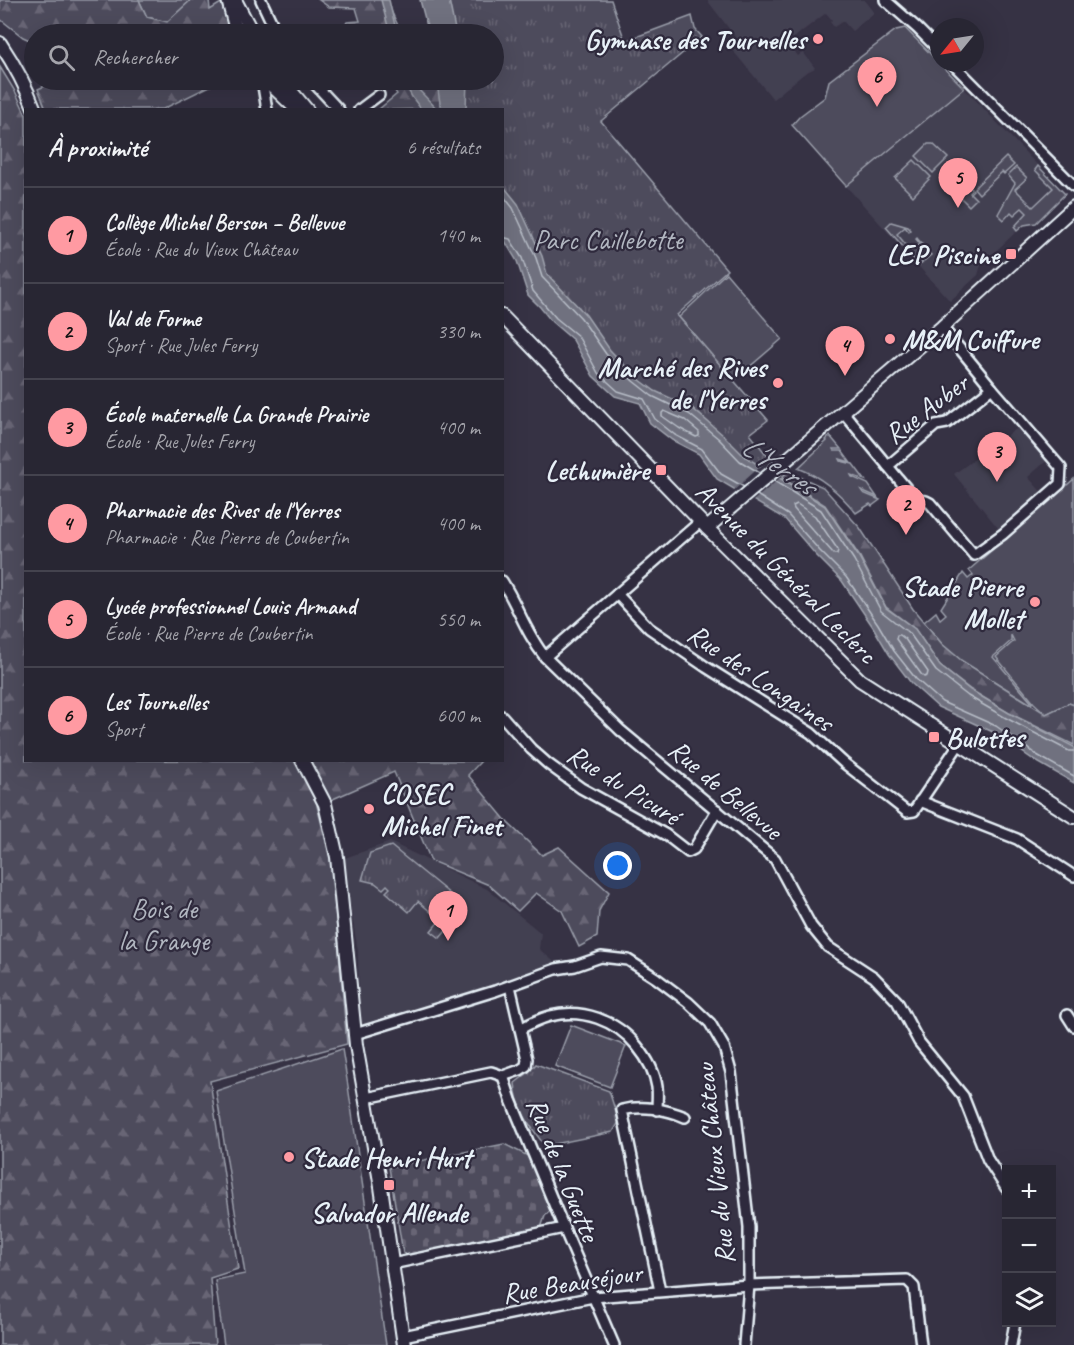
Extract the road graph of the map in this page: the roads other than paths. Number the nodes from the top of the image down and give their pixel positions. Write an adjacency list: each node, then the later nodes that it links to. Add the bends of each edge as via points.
1 (228, 0): 5 (street)
2 (235, 0): 6 (street)
3 (261, 0): 7 (street)
4 (885, 0): 8 (street)
5 (234, 24)
6 (248, 24)
7 (272, 24)
8 (930, 41)
9 (0, 43): 11 (street)
10 (961, 72): 24 (street)
11 (24, 84)
12 (27, 90): 18 (street)
13 (265, 90): 19 (street)
14 (275, 90): 20 (street)
15 (290, 90): 21 (street)
16 (320, 90): 22 (street)
17 (379, 95): 23 (street)
18 (34, 108)
19 (267, 108)
20 (295, 108)
21 (305, 108)
22 (337, 108)
23 (362, 108)
24 (1074, 186)
25 (1074, 207): 27 (street)
26 (504, 318): 31 (street, Avenue du Général Leclerc)
27 (942, 327): 28 (street); 29 (street)
28 (992, 387): 30 (street, Rue Auber, via 947,423 936,425); 30 (street, via 1061,468 1062,476 1060,484 1003,534 974,555 930,503 916,500)
29 (843, 412): 30 (street); 31 (street, via 742,498)
30 (888, 466)
31 (704, 524): 33 (street); 36 (street, Avenue du Général Leclerc, via 860,680)
32 (504, 584): 34 (street, Rue de Bellevue)
33 (617, 594): 34 (street); 38 (street, Rue des Longaines, via 649,628 811,733 907,812 914,811)
34 (545, 657): 39 (street, Rue de Bellevue, via 620,730)
35 (504, 718): 39 (street, Rue du Picuré, via 531,749 581,788 666,835 688,852 694,849)
36 (959, 744): 38 (street); 40 (street, Avenue du Général Leclerc)
37 (303, 762): 46 (street, via 325,804 337,857)
38 (920, 801): 41 (street, via 1017,839)
39 (717, 810): 51 (street, Rue de Bellevue, via 775,859 811,926 828,947 874,977 897,1001 919,1042 963,1096 988,1160)
40 (1074, 817)
41 (1074, 876)
42 (510, 986): 45 (street); 46 (street, Rue du Vieux Château); 54 (street, Rue du Vieux Château, via 601,957 628,960 688,1002 710,1023 724,1047 731,1072 749,1227)
43 (1067, 1015): 44 (street)
44 (1074, 1026)
45 (520, 1029): 47 (street, via 526,1066); 49 (street, via 566,1013 599,1018 616,1026 631,1038 652,1068)
46 (355, 1034): 48 (street)
47 (503, 1076): 48 (street, via 491,1072); 52 (street, Rue de la Guette)
48 (366, 1098): 53 (street)
49 (657, 1110): 50 (street); 55 (street, via 622,1110)
50 (685, 1117)
51 (1002, 1182)
52 (564, 1228): 53 (street); 56 (street, Rue de la Guette)
53 (392, 1264): 58 (street)
54 (749, 1285): 55 (street, Rue Beauséjour); 60 (street); 61 (street, Rue du Vieux Château, via 907,1280 915,1287)
55 (660, 1291): 56 (street, Rue Beauséjour)
56 (593, 1297): 58 (street, Rue Beauséjour); 59 (street, Rue de la Guette)
57 (1014, 1327): 62 (street)
58 (404, 1340)
59 (614, 1345)
60 (744, 1345)
61 (921, 1345)
62 (1011, 1345)

